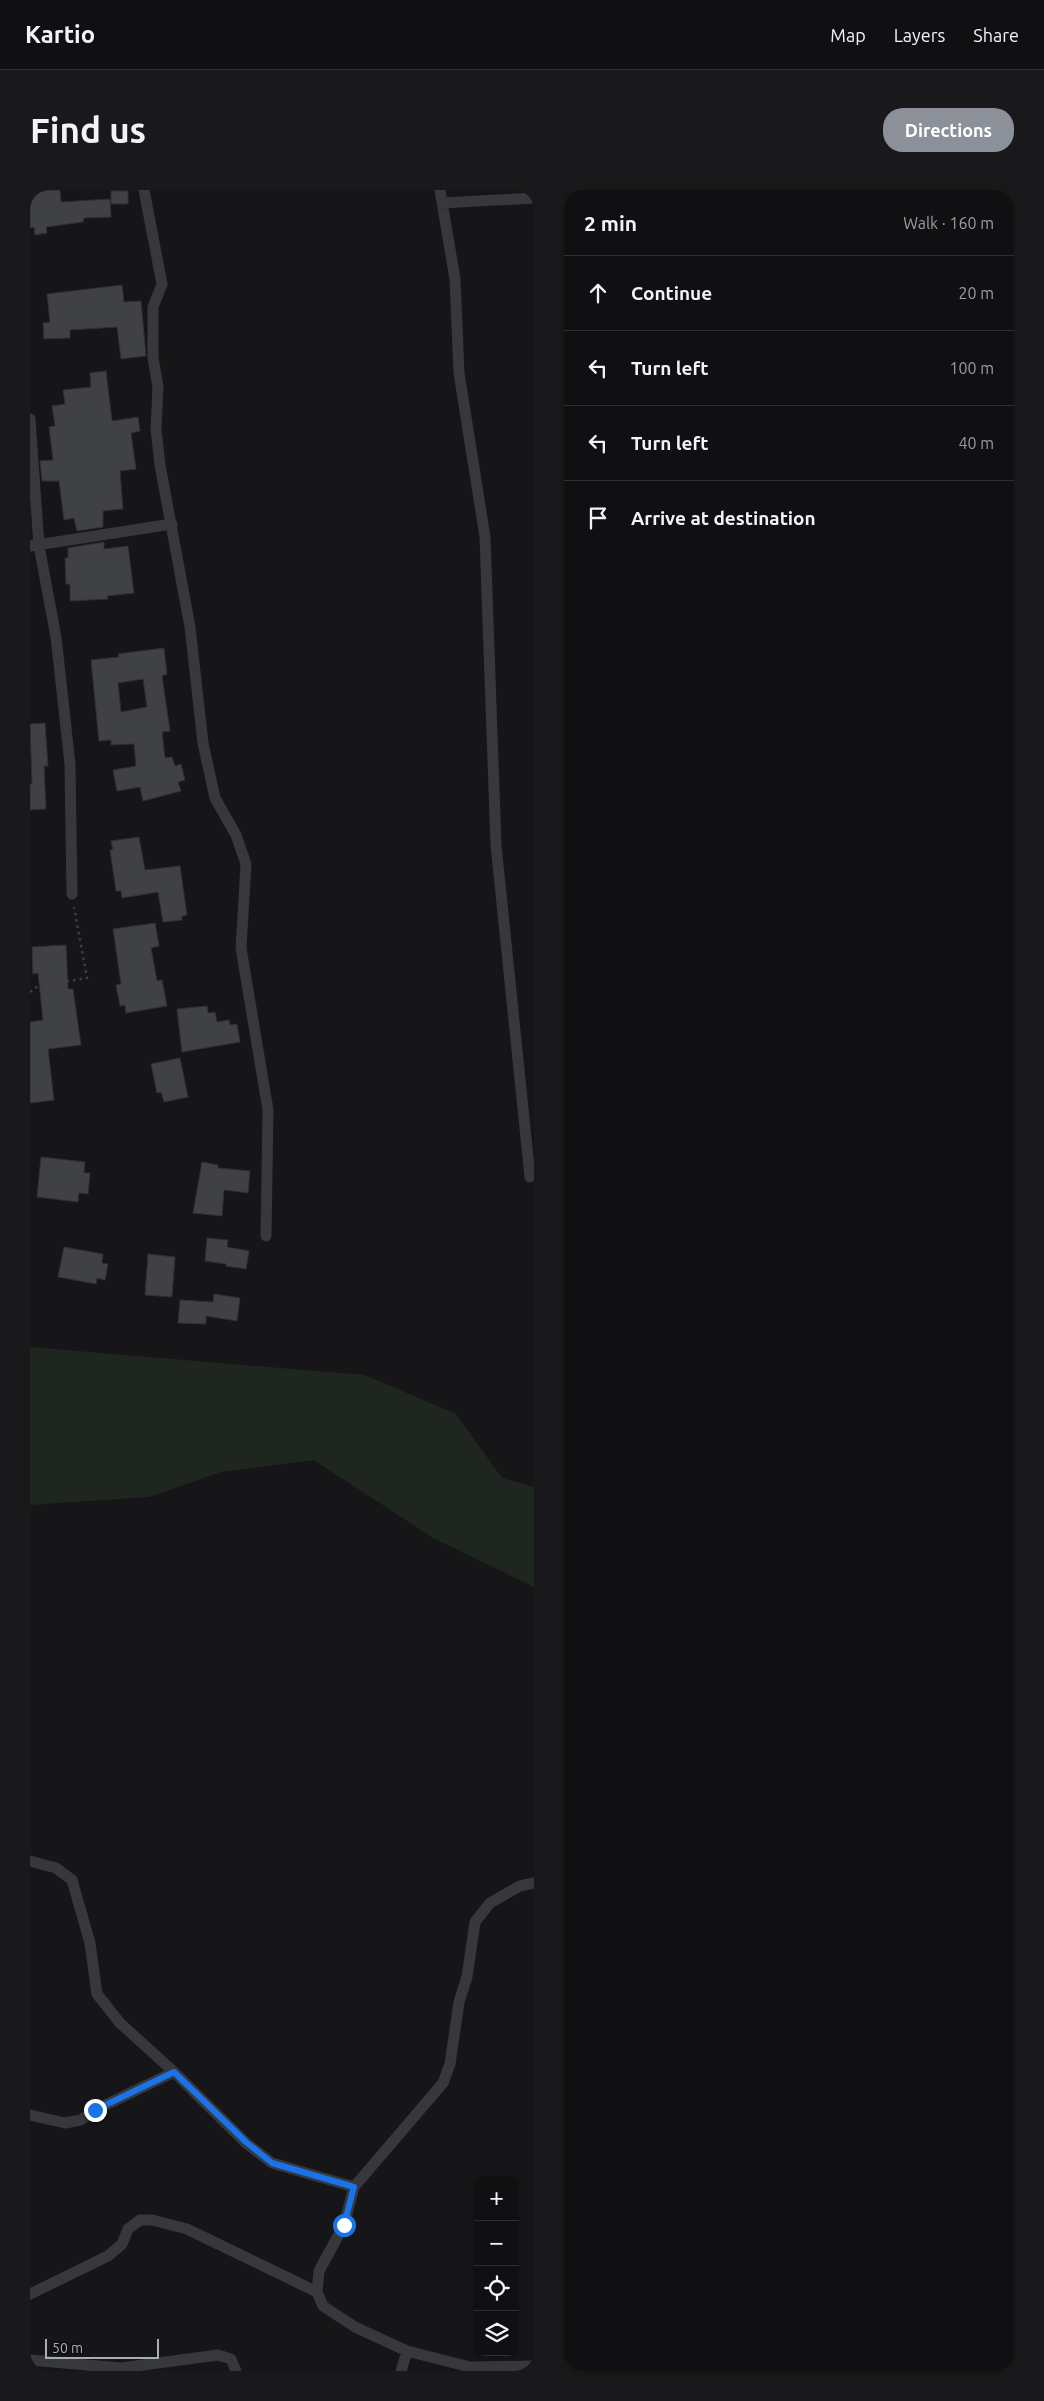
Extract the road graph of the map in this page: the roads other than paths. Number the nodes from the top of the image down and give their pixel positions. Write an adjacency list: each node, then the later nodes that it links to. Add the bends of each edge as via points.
1 (144, 190): 6 (street, via 162,284 153,307 152,358 158,387 156,429 160,465)
2 (440, 190): 4 (street)
3 (534, 198): 4 (street)
4 (442, 203): 9 (street, via 455,279 460,373 485,537 496,845)
5 (30, 419): 7 (street)
6 (172, 524): 7 (street); 10 (street, via 190,627 205,752 215,798 236,835 246,864 241,948 268,1110)
7 (35, 546): 8 (street, via 56,637 70,764)
8 (72, 894)
9 (530, 1177)
10 (266, 1236)
11 (30, 1861): 13 (street, via 56,1868 72,1880 90,1943 98,1994 120,2023)
12 (534, 1883): 15 (street, via 520,1886 490,1903 475,1922 450,2064 442,2083)
13 (174, 2072): 14 (street, via 81,2120 65,2123); 15 (street, via 272,2163)
14 (30, 2115)
15 (354, 2187): 16 (street, via 344,2225 319,2271)
16 (317, 2292): 17 (street, via 187,2229 140,2220 128,2229 122,2244 108,2256); 18 (street, via 323,2306 355,2327)
17 (30, 2294)
18 (407, 2351): 20 (street, via 470,2367); 22 (street)
19 (30, 2360): 21 (street, via 121,2368 218,2355 231,2359)
20 (534, 2366)
21 (236, 2371)
22 (401, 2371)

